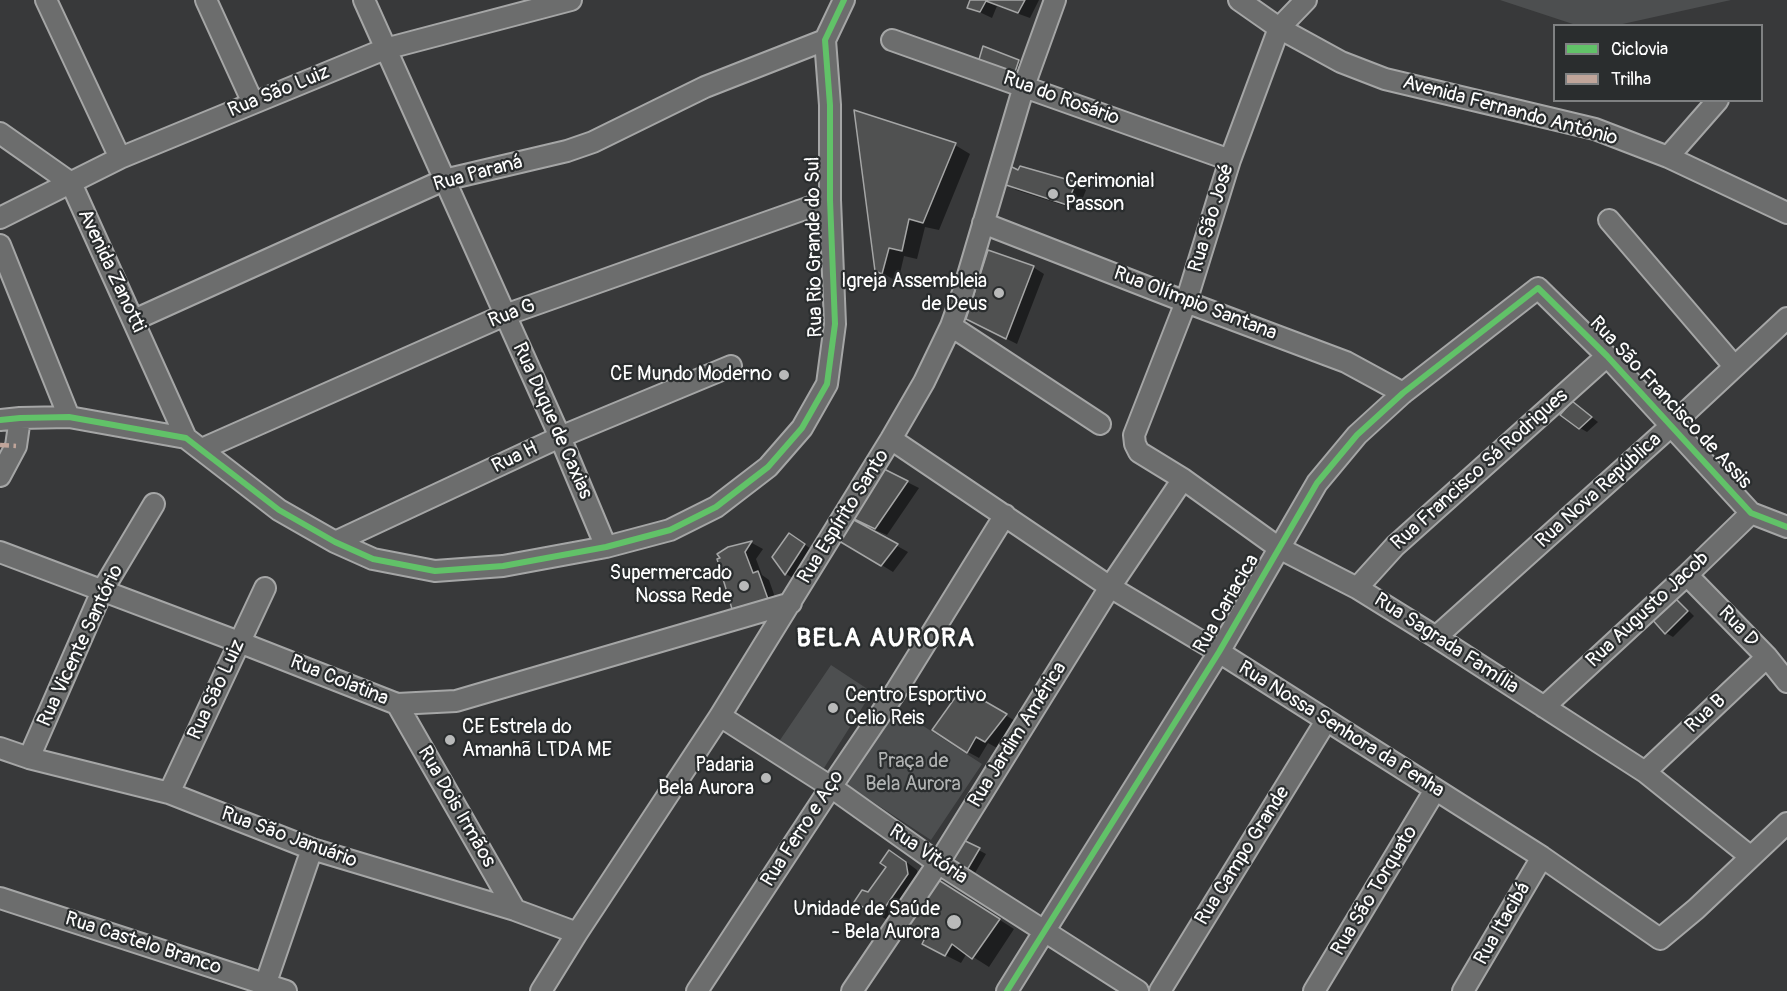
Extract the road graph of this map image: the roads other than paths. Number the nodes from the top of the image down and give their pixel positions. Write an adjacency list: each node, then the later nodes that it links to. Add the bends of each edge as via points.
1 (46, 0): 18 (street)
2 (206, 0): 15 (street)
3 (364, 0): 12 (street, Rua Duque de Caxias)
4 (571, 0): 12 (street, Rua São Luiz)
5 (844, 0): 10 (street)
6 (1055, 0): 13 (street, Rua Espírito Santo)
7 (1239, 0): 9 (street, Avenida Fernando Antônio)
8 (1306, 0): 9 (street, Rua São José)
9 (1279, 28): 17 (street, Avenida Fernando Antônio, via 1341,62 1385,79 1595,129); 19 (street, Rua São José)
10 (825, 40): 20 (street, Rua Paraná, via 705,87 567,151); 22 (street, Rua Rio Grande do Sul)
11 (892, 40): 13 (street, Rua do Rosário)
12 (385, 49): 15 (street, Rua São Luiz); 20 (street, Rua Duque de Caxias)
13 (1024, 86): 19 (street, Rua do Rosário); 26 (street, Rua Espírito Santo)
14 (1716, 102): 17 (street)
15 (253, 103): 18 (street, Rua São Luiz)
16 (0, 134): 21 (street)
17 (1668, 157): 23 (street, Avenida Fernando Antônio)
18 (120, 158): 21 (street, Rua São Luiz)
19 (1230, 160): 29 (street, Rua São José)
20 (444, 180): 30 (street, Rua Duque de Caxias); 32 (street, Rua Paraná)
21 (71, 183): 24 (street, Rua São Luiz); 32 (street, Avenida Zanotti)
22 (830, 200): 30 (street, Rua G); 54 (street, Rua Rio Grande do Sul, via 835,324 827,384 802,428 768,467 716,507 670,530)
23 (1787, 213)
24 (0, 218)
25 (1608, 220): 36 (street)
26 (983, 223): 29 (street, Rua Olímpio Santana); 33 (street, Rua Espírito Santo)
27 (0, 245): 38 (street)
28 (1538, 288): 34 (street, Rua São Francisco de Assis); 37 (street, Rua Cariacica)
29 (1186, 302): 37 (street, Rua Olímpio Santana, via 1346,362); 46 (street, Rua São José, via 1134,435)
30 (505, 315): 43 (street, Rua Duque de Caxias); 45 (street, Rua G)
31 (1787, 318): 36 (street, Rua Nova República)
32 (134, 320): 45 (street, Avenida Zanotti)
33 (951, 326): 41 (street); 44 (street, Rua Espírito Santo)
34 (1607, 356): 42 (street, Rua São Francisco de Assis); 60 (street, Rua Francisco Sá Rodrigues, via 1395,546)
35 (731, 366): 43 (street, Rua H)
36 (1734, 366): 42 (street, Rua Nova República)
37 (1403, 393): 55 (street, Rua Cariacica, via 1357,435 1317,483)
38 (69, 417): 39 (street, Rua Rio Grande do Sul); 45 (street, Rua Rio Grande do Sul)
39 (20, 418): 40 (street, Rua Rio Grande do Sul); 47 (street, via 16,446)
40 (0, 420)
41 (1100, 424)
42 (1671, 426): 50 (street, Rua São Francisco de Assis); 63 (street, Rua Nova República)
43 (560, 437): 53 (street, Rua H); 54 (street, Rua Duque de Caxias)
44 (891, 439): 51 (street, Rua Nossa Senhora da Penha); 62 (street, Rua Espírito Santo)
45 (194, 443): 53 (street, Rua Rio Grande do Sul, via 279,510)
46 (1135, 444): 48 (street, Rua Sagrada Família, via 1139,452)
47 (0, 476)
48 (1183, 479): 55 (street, Rua Sagrada Família); 58 (street, Rua Jardim América)
49 (154, 504): 61 (street, Rua Vicente Santório)
50 (1751, 513): 52 (street, Rua São Francisco de Assis); 57 (street, Rua Augusto Jacob)
51 (1005, 515): 58 (street, Rua Nossa Senhora da Penha); 75 (street, Rua Ferro e Aço, via 896,691)
52 (1787, 527)
53 (335, 542): 54 (street, Rua Rio Grande do Sul, via 373,559 435,571 503,566)
54 (606, 548)
55 (1279, 548): 60 (street, Rua Sagrada Família); 65 (street, Rua Cariacica)
56 (0, 552): 61 (street, Rua Colatina)
57 (1687, 575): 66 (street, Rua D); 69 (street, Rua Augusto Jacob)
58 (1110, 587): 65 (street, Rua Nossa Senhora da Penha); 82 (street, Rua Jardim América)
59 (265, 588): 64 (street, Rua São Luiz)
60 (1357, 588): 63 (street, Rua Sagrada Família)
61 (102, 591): 64 (street, Rua Colatina); 73 (street, Rua Vicente Santório)
62 (791, 603): 68 (street, Rua Colatina, via 456,701); 70 (street, Rua Espírito Santo)
63 (1436, 637): 69 (street, Rua Sagrada Família)
64 (239, 642): 68 (street, Rua Colatina); 77 (street, Rua São Luiz)
65 (1219, 652): 71 (street, Rua Nossa Senhora da Penha); 85 (street, Rua Cariacica)
66 (1767, 657): 67 (street, Rua D); 74 (street, Rua B)
67 (1787, 682)
68 (397, 704): 84 (street, Rua Dois Irmãos)
69 (1544, 707): 74 (street, Rua Sagrada Família)
70 (720, 716): 75 (street, Rua Vitória); 86 (street, Rua Espírito Santo)
71 (1326, 721): 76 (street, Rua Nossa Senhora da Penha); 94 (street, Rua Campo Grande)
72 (0, 748): 73 (street, Rua São Januário)
73 (30, 758): 77 (street, Rua São Januário)
74 (1645, 772): 81 (street, Rua Sagrada Família)
75 (831, 787): 82 (street, Rua Vitória); 90 (street, Rua Ferro e Aço)
76 (1435, 790): 80 (street, Rua Nossa Senhora da Penha); 95 (street, Rua São Torquato)
77 (169, 793): 79 (street, Rua São Januário)
78 (1787, 823): 81 (street)
79 (312, 849): 84 (street, Rua São Januário); 87 (street)
80 (1542, 856): 81 (street, Rua Nossa Senhora da Penha, via 1660,939); 96 (street, Rua Itacibá)
81 (1751, 856)
82 (938, 863): 85 (street, Rua Vitória); 91 (street, Rua Jardim América)
83 (0, 898): 87 (street, Rua Castelo Branco)
84 (514, 910): 86 (street, Rua São Januário)
85 (1046, 931): 92 (street, Rua Cariacica); 93 (street, Rua Vitória)
86 (577, 933): 89 (street, Rua Espírito Santo)
87 (265, 987): 88 (street, Rua Castelo Branco)
88 (286, 991)
89 (542, 991)
90 (697, 991)
91 (852, 991)
92 (1007, 991)
93 (1138, 991)
94 (1160, 991)
95 (1314, 991)
96 (1463, 991)

